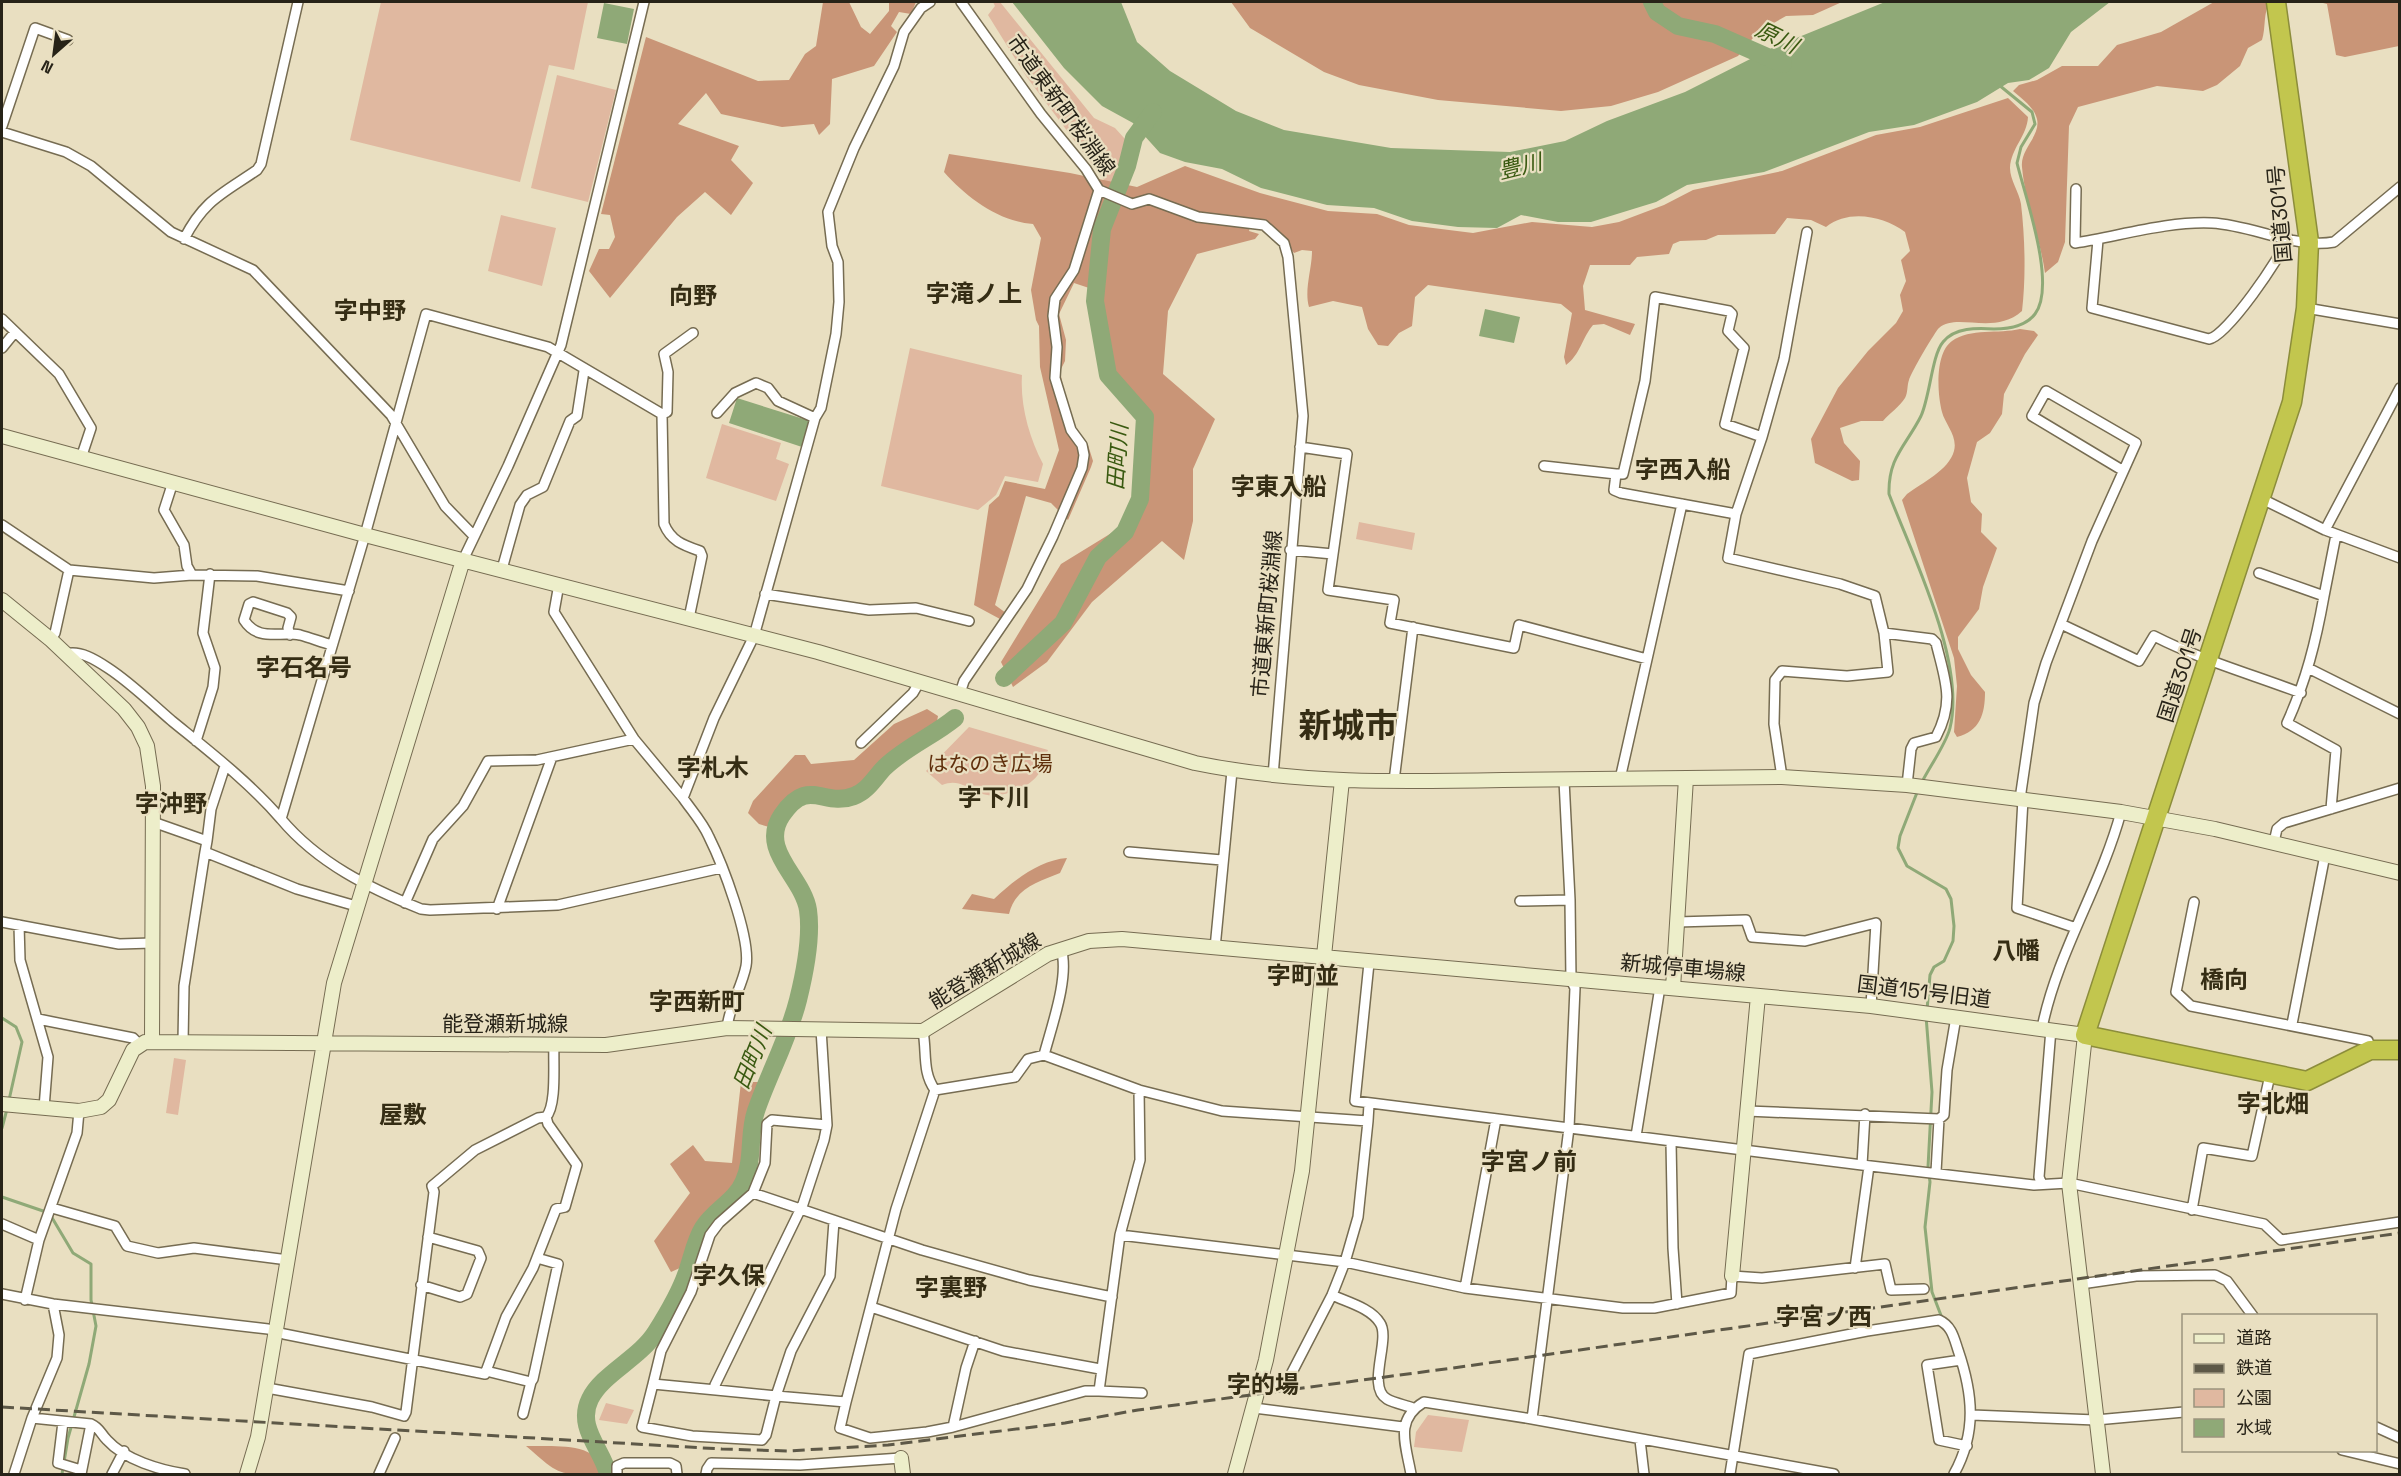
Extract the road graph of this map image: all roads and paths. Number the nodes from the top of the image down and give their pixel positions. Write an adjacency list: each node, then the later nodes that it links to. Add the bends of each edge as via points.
1 (298, 2): 14 (street, via 261,164 198,213)
2 (644, 2): 23 (street)
3 (930, 2): 28 (street, via 904,32 894,66 828,212 838,262 839,302 831,362 821,408)
4 (961, 2): 11 (street, 市道東新町桜淵線)
5 (2276, 2): 16 (highway, 国道301号)
6 (68, 40): 7 (street, via 34,28)
7 (2, 126)
8 (2, 132): 14 (street, via 66,152 91,166)
9 (2400, 187): 16 (street, via 2334,242)
10 (2076, 189): 15 (street, via 2073,241)
11 (1099, 190): 32 (street, 市道東新町桜淵線, via 1136,204 1149,199 1198,217 1264,225 1284,243 1303,399); 74 (street, via 1074,270 1055,299 1053,316 1055,378 1071,430 1082,445 1082,468 1027,589 964,681)
12 (1807, 232): 31 (street, via 1784,359)
13 (2288, 238): 15 (street, via 2248,227 2193,222); 15 (street, via 2233,320 2209,339 2092,308); 16 (street)
14 (184, 239): 29 (street, via 253,270)
15 (2098, 240)
16 (2309, 242): 17 (highway, 国道301号)
17 (2306, 308): 19 (street); 38 (highway, 国道301号, via 2292,402)
18 (2, 319): 20 (street)
19 (2400, 324)
20 (15, 332): 22 (street); 33 (street, via 59,374 91,428)
21 (693, 333): 27 (street, via 664,354 668,372 667,412)
22 (2, 348)
23 (557, 352): 24 (street); 29 (street, via 426,314); 45 (street)
24 (584, 371): 27 (street); 50 (street, via 577,416 570,421 543,487 527,495 520,505)
25 (2400, 388): 42 (street)
26 (717, 412): 28 (street, via 735,393 756,383 768,388 778,401)
27 (662, 414): 60 (street, via 664,524 675,541 700,551 702,556)
28 (815, 418): 57 (street)
29 (395, 420): 43 (street); 45 (street, via 445,506)
30 (2, 436): 33 (street)
31 (1762, 437): 36 (street, via 1725,424 1744,348 1728,331 1732,314 1655,297 1645,381 1623,474); 40 (street)
32 (1300, 447): 46 (street, 市道東新町桜淵線); 47 (street, via 1347,454)
33 (81, 458): 37 (street)
34 (1544, 466): 36 (street)
35 (2122, 470): 35 (street, via 2032,416 2046,391 2136,443); 62 (street)
36 (1616, 474): 39 (street, via 1614,490)
37 (173, 482): 43 (street); 54 (street, via 164,510 184,545)
38 (2262, 499): 42 (street); 71 (highway, 国道301号)
39 (1682, 504): 40 (street); 70 (street)
40 (1736, 514): 64 (street, via 1728,558 1875,596)
41 (2, 525): 51 (street)
42 (2325, 530): 44 (street)
43 (366, 535): 49 (street); 56 (street)
44 (2336, 535): 48 (street); 58 (street)
45 (474, 536): 49 (street)
46 (1290, 550): 47 (street); 83 (street, 市道東新町桜淵線)
47 (1333, 554): 63 (street, via 1328,590 1395,600 1390,623)
48 (2400, 558)
49 (463, 560): 50 (street); 107 (street)
50 (502, 569): 55 (street)
51 (69, 570): 54 (street, via 154,578); 67 (street, via 55,633)
52 (2259, 573): 58 (street)
53 (210, 574): 54 (street); 56 (street, via 256,576); 78 (street, via 203,633 215,668)
54 (192, 575)
55 (559, 584): 60 (street); 77 (street, via 554,612)
56 (349, 591): 68 (street)
57 (765, 594): 61 (street, via 869,610 916,608); 66 (street)
58 (2324, 596): 72 (street)
59 (2, 600): 67 (street)
60 (689, 618): 66 (street)
61 (969, 621)
62 (2061, 624): 71 (street, via 2139,661 2154,636); 93 (street, via 2034,703)
63 (1413, 627): 70 (street, via 1514,648 1519,626); 89 (street)
64 (1884, 633): 84 (street, via 1888,672 1847,676 1782,671 1775,680 1774,724); 90 (street, via 1932,639 1948,695 1945,720 1936,737 1914,743 1911,749)
65 (290, 635): 65 (street, via 272,636 250,629 244,620 249,604 287,613 291,617); 68 (street)
66 (754, 636): 73 (street); 92 (street, via 714,718)
67 (50, 639): 69 (street)
68 (332, 645): 97 (street)
69 (66, 654): 78 (street, via 74,652 108,668); 98 (street, via 138,727 152,764)
70 (1647, 659): 85 (street)
71 (2208, 660): 75 (street); 96 (highway, 国道301号)
72 (2308, 668): 75 (street); 76 (street)
73 (920, 681): 74 (street); 79 (street, via 913,693)
74 (960, 693): 82 (street)
75 (2301, 693): 94 (street, via 2287,723 2336,750)
76 (2400, 714)
77 (634, 739): 80 (street); 92 (street)
78 (196, 741): 81 (street)
79 (861, 743)
80 (552, 757): 111 (street, via 488,761 464,806 433,839); 113 (street)
81 (225, 766): 97 (street, via 244,779); 99 (street, via 211,809)
82 (1232, 771): 83 (street); 104 (street)
83 (1273, 776): 87 (street)
84 (1782, 777): 86 (street); 90 (street)
85 (1620, 778): 86 (street); 88 (street)
86 (1686, 778): 115 (street)
87 (1342, 780): 89 (street); 121 (street)
88 (1564, 780): 89 (street); 108 (street)
89 (1394, 781)
90 (1916, 786): 93 (street)
91 (2400, 788): 94 (street)
92 (683, 798): 105 (street, via 709,835)
93 (2022, 799): 95 (street); 117 (street, via 2017,908)
94 (2331, 809): 100 (street, via 2284,823 2277,829)
95 (2121, 812): 96 (street); 117 (street)
96 (2157, 818): 100 (street); 134 (highway, 国道301号)
97 (281, 819): 107 (street, via 330,863)
98 (153, 822): 99 (street); 118 (street)
99 (207, 841): 101 (street)
100 (2274, 842): 103 (street)
101 (205, 852): 112 (street, via 297,889); 135 (street, via 184,986)
102 (1129, 852): 104 (street)
103 (2325, 855): 106 (street); 129 (street)
104 (1222, 860): 119 (street)
105 (722, 868): 113 (street, via 558,905); 130 (street, via 737,912 747,963)
106 (2400, 873)
107 (363, 884): 111 (street); 112 (street)
108 (1570, 900): 109 (street); 123 (street)
109 (1520, 901)
110 (2194, 902): 129 (street, via 2176,992 2192,1006)
111 (405, 903): 113 (street, via 430,910)
112 (357, 906): 137 (street, via 341,952)
113 (497, 909)
114 (2, 922): 116 (street)
115 (1677, 922): 124 (street); 126 (street, via 1746,920 1752,937 1805,941 1876,923)
116 (19, 925): 118 (street, via 118,944); 128 (street, via 20,960)
117 (2076, 928): 132 (street, via 2064,958)
118 (152, 943): 136 (street)
119 (1215, 948): 120 (street, 能登瀬新城線, via 1122,939); 121 (street, 能登瀬新城線)
120 (1061, 949): 133 (street, 能登瀬新城線); 141 (street, via 1064,958 1059,997)
121 (1324, 959): 122 (street, 新城停車場線); 152 (street)
122 (1369, 963): 123 (street, 新城停車場線); 145 (street, via 1355,1101)
123 (1571, 980): 124 (street, 新城停車場線); 157 (street, via 1575,988)
124 (1666, 987): 125 (street, 新城停車場線); 158 (street)
125 (1758, 996): 126 (street, 国道151号旧道); 149 (street, 新城停車場線)
126 (1871, 1006): 127 (street, 国道151号旧道)
127 (1956, 1017): 132 (street, 国道151号旧道); 153 (street, via 1944,1115)
128 (38, 1019): 136 (street); 147 (street, via 48,1057)
129 (2292, 1024): 139 (street, via 2368,1041)
130 (727, 1028): 131 (street, 能登瀬新城線); 138 (street, 能登瀬新城線, via 606,1045)
131 (821, 1029): 133 (street, 能登瀬新城線); 156 (street)
132 (2047, 1029): 134 (street, 国道151号旧道); 163 (street)
133 (923, 1031): 143 (street, via 927,1049 924,1069)
134 (2085, 1035): 142 (highway); 164 (street)
135 (183, 1042): 136 (street, 能登瀬新城線); 137 (street, 能登瀬新城線)
136 (146, 1043): 148 (street, via 126,1062 109,1100 92,1110)
137 (323, 1044): 138 (street, 能登瀬新城線); 178 (street)
138 (554, 1046): 151 (street, via 552,1100)
139 (2370, 1050): 140 (highway); 142 (highway, via 2307,1081)
140 (2400, 1050)
141 (1044, 1055): 143 (street, via 1028,1059 1015,1077); 144 (street)
142 (2270, 1075): 168 (street, via 2252,1156 2204,1148)
143 (935, 1090): 174 (street)
144 (1139, 1090): 152 (street, via 1222,1111); 172 (street, via 1140,1160)
145 (1369, 1104): 154 (street); 155 (street)
146 (7, 1105): 147 (street)
147 (44, 1108): 148 (street)
148 (79, 1111): 166 (street, via 77,1133)
149 (1747, 1111): 150 (street); 160 (street, 新城停車場線)
150 (1865, 1114): 153 (street); 161 (street)
151 (546, 1117): 173 (street, via 475,1150 432,1186); 177 (street, via 577,1165 564,1207 555,1209)
152 (1308, 1118): 155 (street); 176 (street)
153 (1934, 1118): 162 (street)
154 (1496, 1119): 157 (street); 184 (street)
155 (1368, 1120): 179 (street, via 1358,1217)
156 (827, 1125): 165 (street, via 772,1120 767,1124 765,1163); 167 (street)
157 (1569, 1128): 158 (street); 190 (street)
158 (1636, 1136): 159 (street)
159 (1671, 1142): 160 (street); 192 (street)
160 (1743, 1150): 161 (street); 181 (street, 新城停車場線)
161 (1865, 1165): 162 (street); 180 (street)
162 (1931, 1172): 163 (street, via 2034,1185)
163 (2041, 1182): 164 (street)
164 (2069, 1183): 168 (street); 182 (street)
165 (753, 1193): 167 (street); 202 (street, via 710,1235 691,1292 661,1351)
166 (52, 1208): 175 (street); 178 (street, via 115,1226 127,1246 158,1253 194,1248)
167 (800, 1210): 169 (street); 205 (street)
168 (2192, 1210): 170 (street, via 2264,1224 2282,1240)
169 (834, 1221): 174 (street); 208 (street, via 830,1276 791,1351)
170 (2400, 1222)
171 (2, 1224): 175 (street)
172 (1120, 1235): 176 (street); 188 (street)
173 (428, 1237): 183 (street); 183 (street, via 478,1251 480,1258 467,1294 460,1297)
174 (888, 1239): 188 (street, via 1029,1280); 193 (street)
175 (39, 1240): 189 (street)
176 (1287, 1254): 179 (street); 203 (street)
177 (537, 1258): 200 (street, via 506,1317); 201 (street, via 558,1264)
178 (288, 1260): 195 (street)
179 (1346, 1262): 184 (street); 187 (street)
180 (1856, 1268): 181 (street, via 1762,1278); 185 (street, via 1885,1264 1891,1290)
181 (1732, 1276): 192 (street, via 1731,1293)
182 (2081, 1284): 194 (street, via 2136,1276 2216,1275 2227,1281); 217 (street)
183 (421, 1285): 197 (street)
184 (1465, 1288): 190 (street)
185 (1924, 1289)
186 (2, 1294): 189 (street)
187 (1332, 1294): 203 (street, via 1286,1384); 211 (street, via 1372,1313 1380,1323 1380,1393)
188 (1112, 1297): 199 (street)
189 (25, 1300): 191 (street)
190 (1548, 1300): 192 (street, via 1623,1308); 216 (street)
191 (53, 1304): 195 (street); 215 (street, via 59,1335 57,1358)
192 (1677, 1304)
193 (871, 1307): 196 (street); 209 (street)
194 (2252, 1314)
195 (276, 1332): 197 (street); 204 (street)
196 (975, 1341): 199 (street, via 1003,1351); 220 (street)
197 (411, 1358): 200 (street, via 485,1374); 204 (street, via 404,1416)
198 (1957, 1360): 214 (street, via 1968,1379); 226 (street, via 1927,1365 1939,1440); 229 (street, via 1950,1328 1943,1322 1867,1331 1749,1354)
199 (1100, 1369): 206 (street)
200 (486, 1371): 201 (street)
201 (531, 1382): 213 (street)
202 (653, 1384): 205 (street); 208 (street, via 642,1427 692,1436 762,1440)
203 (1259, 1387): 210 (street)
204 (267, 1388): 236 (street, via 255,1454)
205 (716, 1390): 208 (street)
206 (1099, 1391): 207 (street); 220 (street, via 1085,1391)
207 (1142, 1393)
208 (776, 1396): 209 (street)
209 (846, 1402): 220 (street, via 840,1428 855,1435 870,1438)
210 (1254, 1408): 221 (street); 242 (street)
211 (1413, 1408): 216 (street, via 1424,1402); 221 (street)
212 (2182, 1412): 217 (street)
213 (523, 1414)
214 (1972, 1415): 217 (street); 226 (street)
215 (32, 1418): 218 (street); 233 (street)
216 (1532, 1419): 225 (street)
217 (2096, 1420): 248 (street)
218 (63, 1422): 219 (street); 232 (street, via 58,1463)
219 (91, 1424): 227 (street, via 99,1428 107,1441); 232 (street)
220 (953, 1427)
221 (1403, 1427): 243 (street)
222 (2377, 1427): 224 (street)
223 (395, 1438): 237 (street)
224 (2400, 1438)
225 (1640, 1440): 229 (street); 244 (street)
226 (1962, 1445): 247 (street)
227 (124, 1451): 234 (street); 235 (street, via 164,1470)
228 (2350, 1452): 231 (street)
229 (1733, 1456): 245 (street); 246 (street)
230 (901, 1458): 240 (street, via 800,1465 711,1463); 241 (street)
231 (2400, 1464)
232 (81, 1472)
233 (14, 1474)
234 (112, 1474)
235 (186, 1474)
236 (247, 1474)
237 (379, 1474)
238 (617, 1474): 239 (street, via 617,1466 624,1463 670,1463 676,1466)
239 (677, 1474)
240 (706, 1474)
241 (903, 1474)
242 (1235, 1474)
243 (1411, 1474)
244 (1644, 1474)
245 (1730, 1474)
246 (1834, 1474)
247 (1954, 1474)
248 (2103, 1474)

